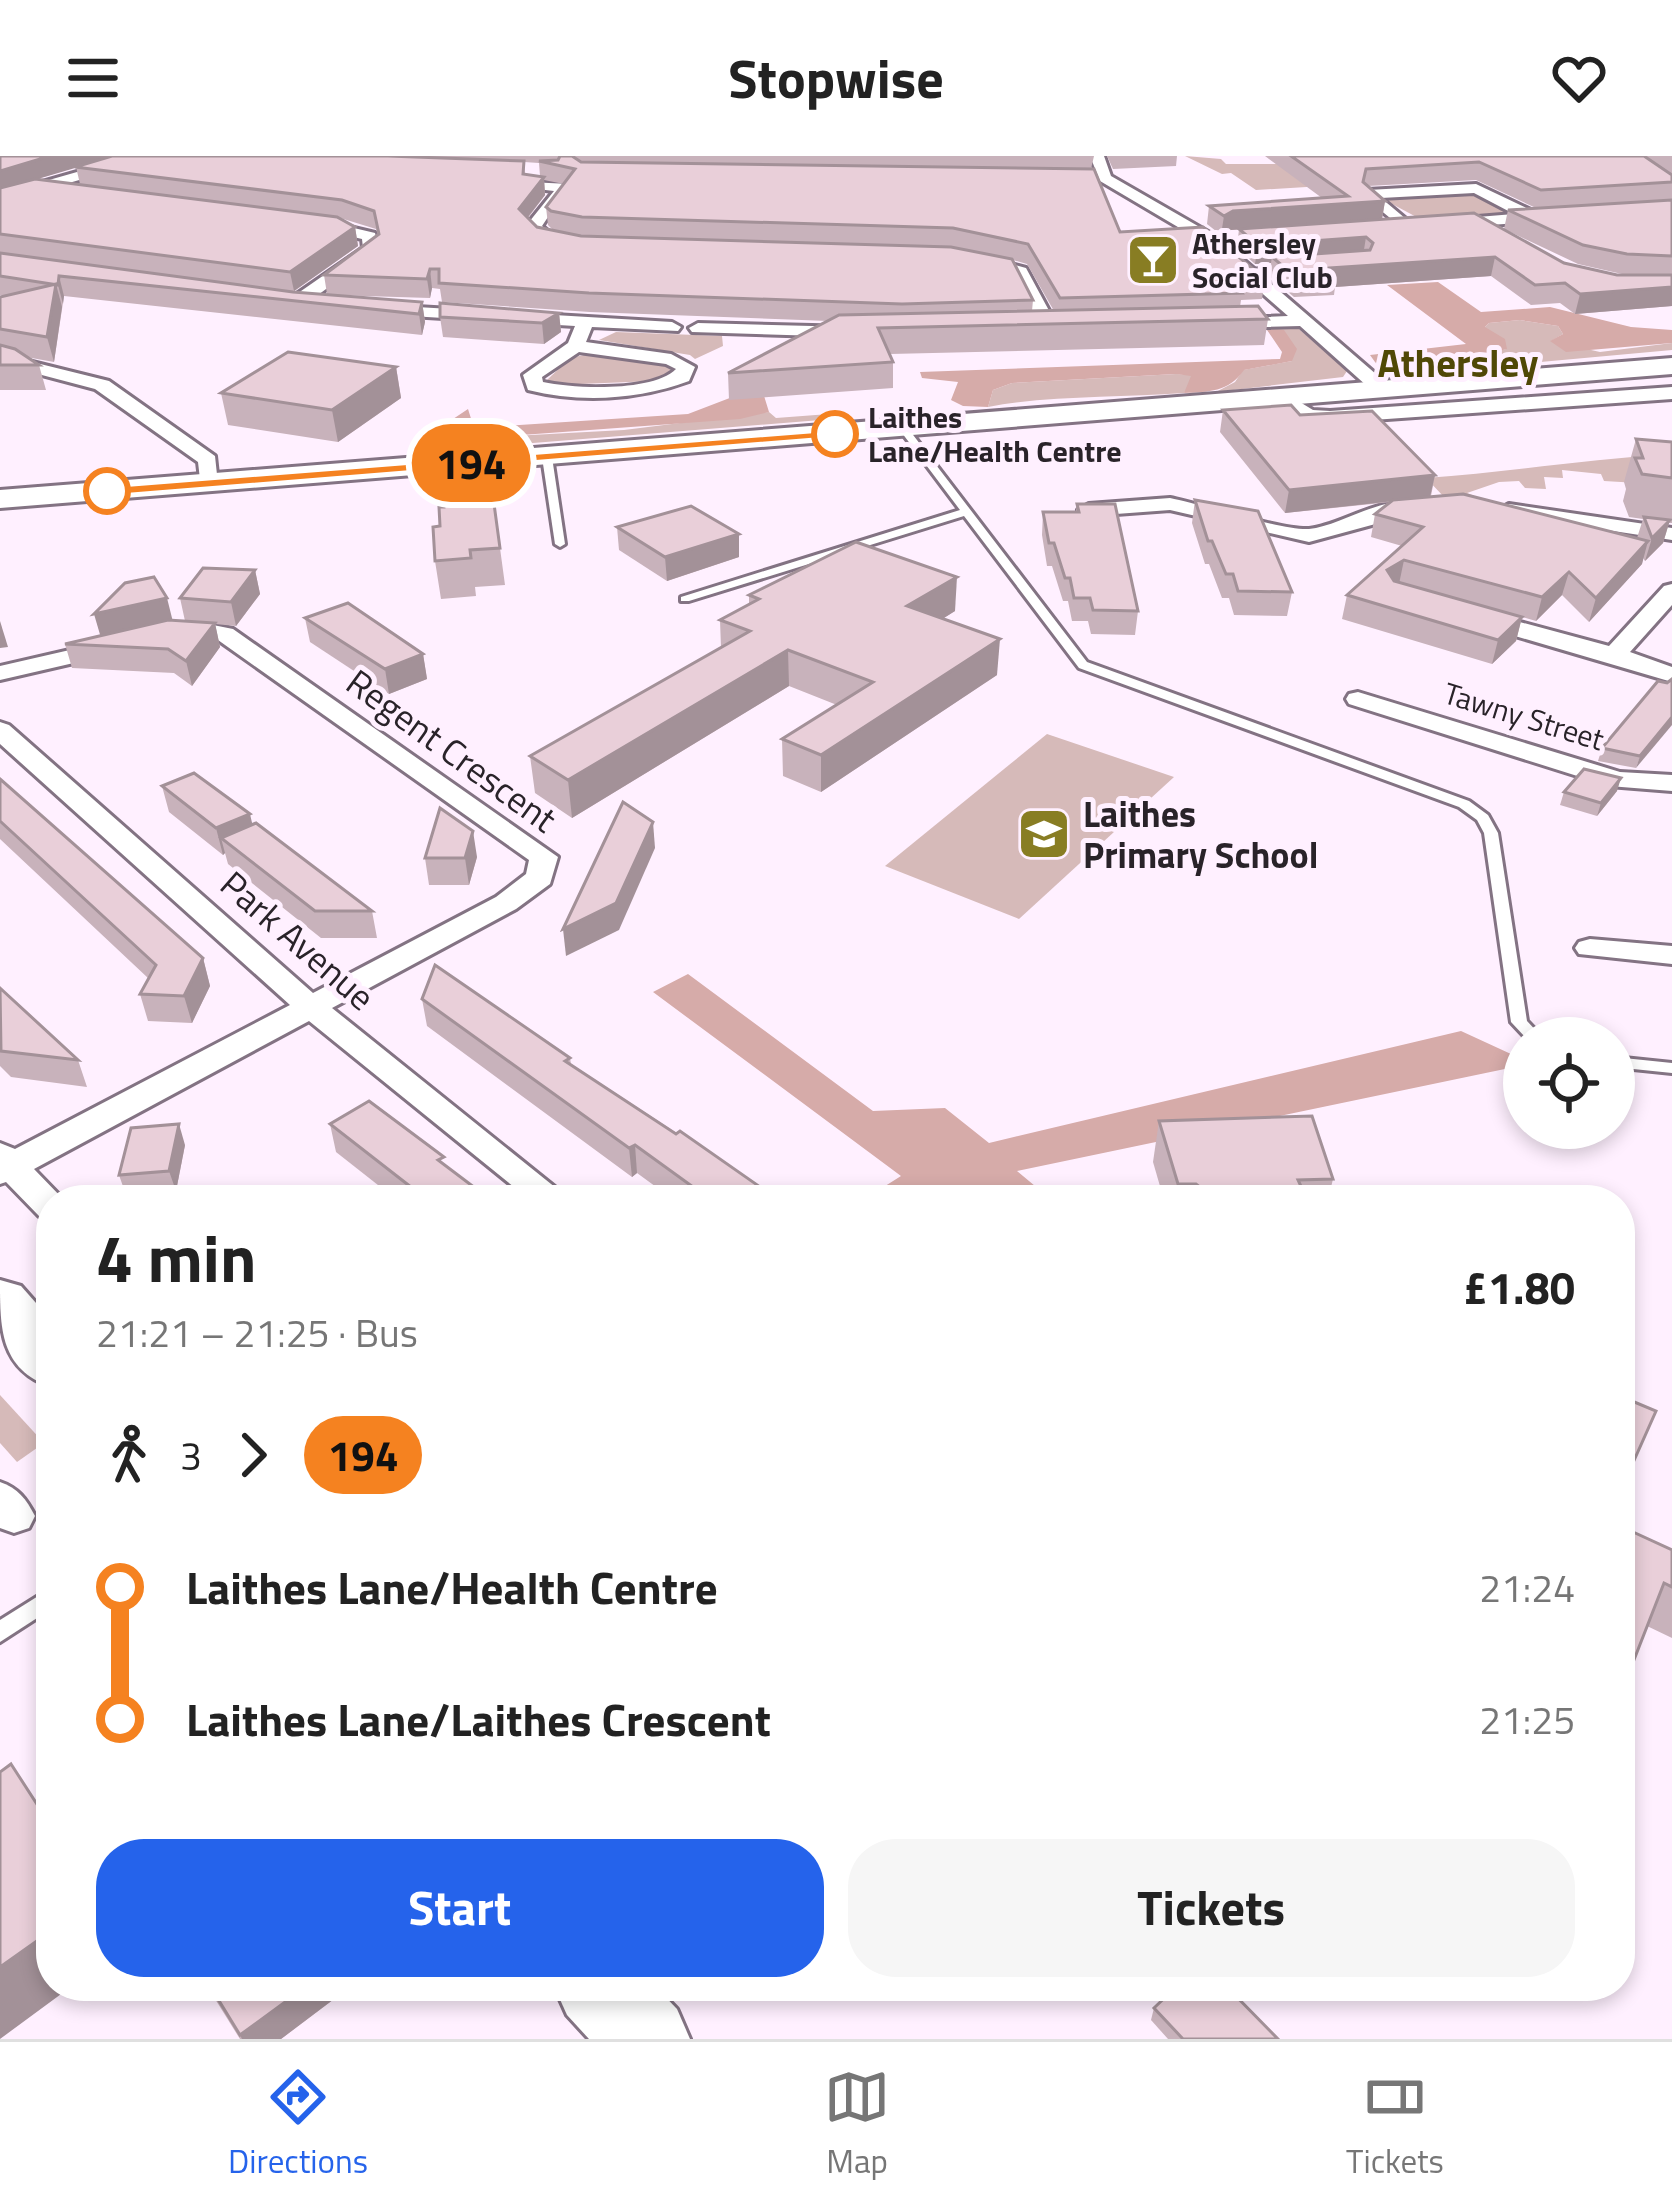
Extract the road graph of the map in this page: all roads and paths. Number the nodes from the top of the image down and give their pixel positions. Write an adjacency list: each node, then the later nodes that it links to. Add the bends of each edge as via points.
1 (1097, 156): 21 (street, via 1098,178 1211,240)
2 (132, 162): 4 (street)
3 (533, 178): 16 (street, via 568,182 533,226 546,238)
4 (35, 187): 5 (street); 6 (street)
5 (86, 194)
6 (0, 199)
7 (1579, 214): 8 (street)
8 (1532, 218): 10 (street); 11 (street, via 1476,188 1368,194)
9 (296, 221): 23 (street, via 369,236 371,250)
10 (1473, 221): 11 (street); 13 (street)
11 (1407, 226): 12 (street)
12 (1385, 228)
13 (1490, 233)
14 (984, 241): 15 (street)
15 (962, 242)
16 (583, 245)
17 (1010, 246): 20 (street)
18 (951, 256): 20 (street)
19 (1316, 266): 21 (lane)
20 (1020, 271): 33 (street)
21 (1245, 271): 26 (street)
22 (274, 299): 23 (street)
23 (297, 302): 24 (street)
24 (319, 304)
25 (362, 308): 28 (street)
26 (1302, 321): 27 (street); 38 (street)
27 (1211, 325)
28 (584, 326): 29 (street); 35 (street)
29 (672, 327)
30 (698, 328): 34 (street)
31 (1074, 330): 33 (street)
32 (1030, 331): 33 (street)
33 (1052, 331)
34 (868, 332)
35 (576, 346): 35 (street, via 532,375 535,386 568,392 665,385 686,367 671,358)
36 (0, 359): 43 (street, via 102,386 208,460)
37 (1672, 366): 38 (main road)
38 (1384, 391): 40 (main road)
39 (1672, 393): 40 (street, via 1330,417 1308,415)
40 (1286, 399): 41 (main road)
41 (904, 429): 42 (main road); 48 (lane)
42 (548, 457): 43 (main road); 50 (lane)
43 (208, 484): 44 (main road)
44 (0, 499)
45 (1445, 507): 47 (street, via 1384,512 1309,536 1170,505)
46 (1484, 507): 49 (street)
47 (1089, 510)
48 (967, 512): 52 (lane); 63 (lane, via 1083,665 1464,804 1483,818)
49 (1672, 533)
50 (560, 544)
51 (1672, 591): 54 (street)
52 (685, 599)
53 (1463, 613): 54 (street)
54 (1614, 655): 56 (street)
55 (0, 673): 62 (street, Regent Crescent, via 203,630 225,634 544,857 540,878 506,903)
56 (1672, 675)
57 (1358, 699): 59 (street, Tawny Street, via 1618,780)
58 (0, 730): 62 (street, Park Avenue)
59 (1672, 783)
60 (1590, 948): 61 (street)
61 (1672, 955)
62 (310, 1006): 66 (street, Regent Crescent); 67 (street, Park Avenue)
63 (1518, 1017)
64 (1635, 1064): 65 (lane)
65 (1672, 1068)
66 (4, 1164): 68 (street)
67 (534, 1185)
68 (36, 1193)
69 (0, 1303): 70 (main road)
70 (36, 1345)
71 (36, 1607): 72 (lane)
72 (0, 1632)
73 (575, 2001): 75 (main road)
74 (610, 2001): 76 (main road)
75 (598, 2039)
76 (647, 2039)

